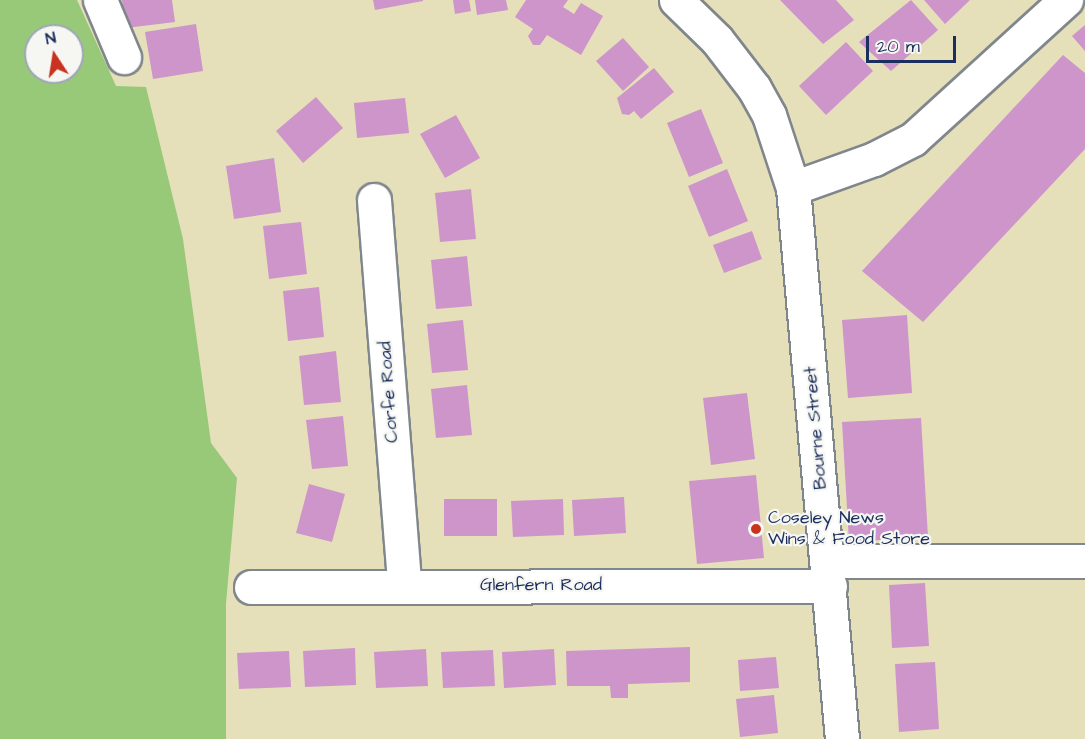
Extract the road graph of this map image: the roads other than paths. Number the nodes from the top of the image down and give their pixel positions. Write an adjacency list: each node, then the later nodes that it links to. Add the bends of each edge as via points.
1 (100, 0): 4 (street)
2 (676, 0): 5 (street, Bourne Street, via 717,40 753,88 769,115)
3 (1066, 0): 5 (street, via 913,139 874,159)
4 (124, 57)
5 (794, 188): 8 (street, Bourne Street)
6 (374, 200): 9 (street, Corfe Road)
7 (1085, 561): 8 (street, Glenfern Road)
8 (830, 573): 9 (street, Glenfern Road); 11 (street, Bourne Street)
9 (404, 585): 10 (street, Glenfern Road)
10 (251, 587)
11 (842, 739)

